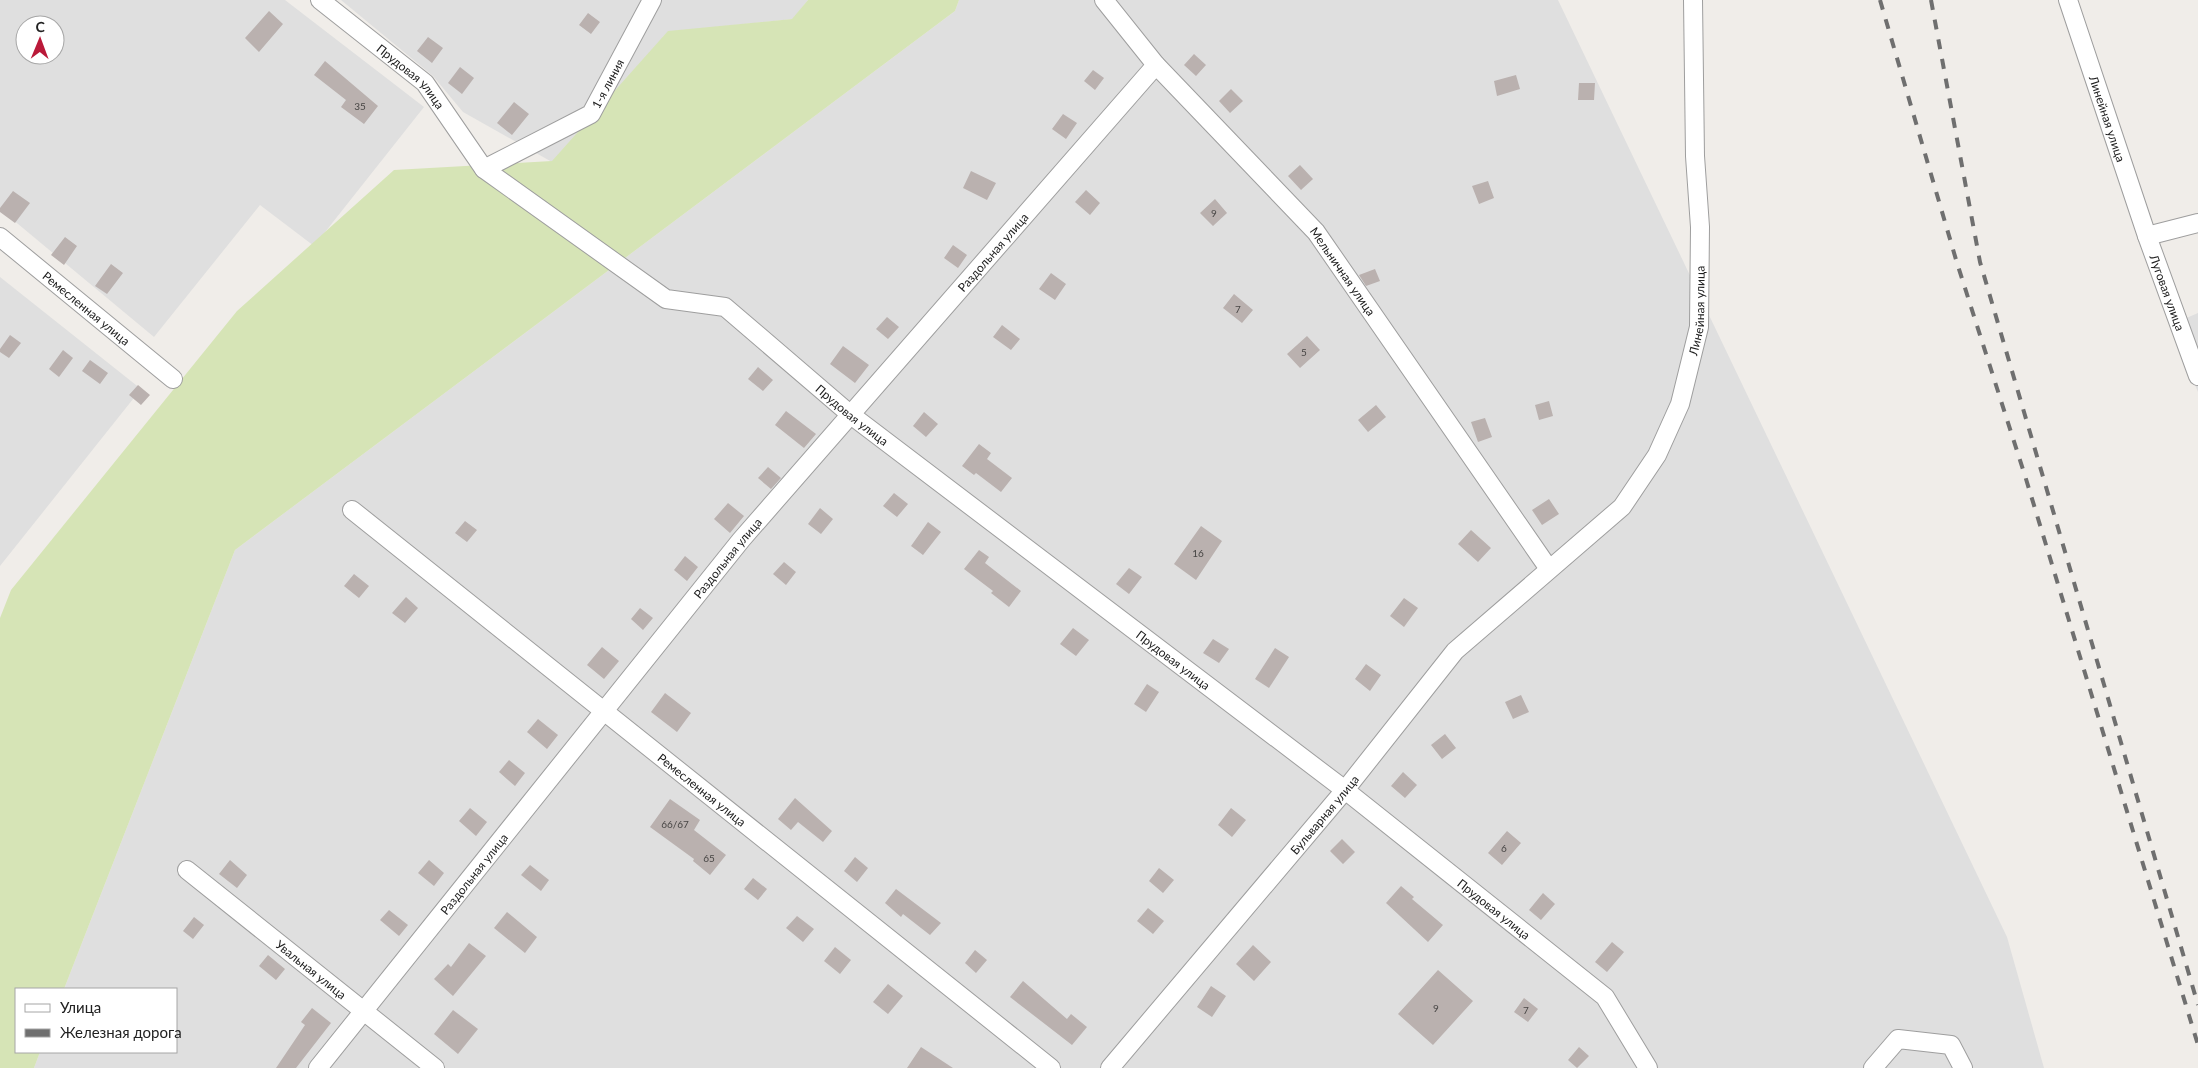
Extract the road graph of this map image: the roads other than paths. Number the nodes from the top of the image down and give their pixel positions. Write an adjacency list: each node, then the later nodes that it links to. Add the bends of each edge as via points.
1 (320, 0): 7 (street, Прудовая улица, via 425,83)
2 (652, 0): 7 (street, 1-я линия, via 591,114)
3 (1104, 0): 6 (street, Мельничная улица)
4 (1693, 0): 15 (street, Линейная улица, via 1695,156 1700,227 1699,327 1680,404 1657,455 1622,507)
5 (2068, 0): 9 (street, Линейная улица)
6 (1156, 65): 13 (street, Раздольная улица); 15 (street, Мельничная улица, via 1316,232)
7 (484, 169): 13 (street, Прудовая улица, via 666,299 725,307)
8 (2198, 223): 9 (street)
9 (2147, 236): 11 (street, Луговая улица)
10 (0, 237): 12 (street, Ремесленная улица)
11 (2198, 376)
12 (173, 379)
13 (850, 414): 16 (street, Раздольная улица, via 741,540); 17 (street, Прудовая улица)
14 (352, 510): 16 (street, Ремесленная улица)
15 (1549, 569): 17 (street, Бульварная улица, via 1455,651)
16 (604, 712): 19 (street, Раздольная улица); 22 (street, Ремесленная улица)
17 (1345, 790): 23 (street, Бульварная улица); 24 (street, Прудовая улица, via 1605,997)
18 (187, 870): 19 (street, Увальная улица)
19 (364, 1011): 20 (street, Раздольная улица); 21 (street, Увальная улица)
20 (318, 1068)
21 (435, 1068)
22 (1051, 1068)
23 (1110, 1068)
24 (1648, 1068)
25 (1873, 1068): 26 (street, via 1898,1039 1950,1045)
26 (1963, 1068)

